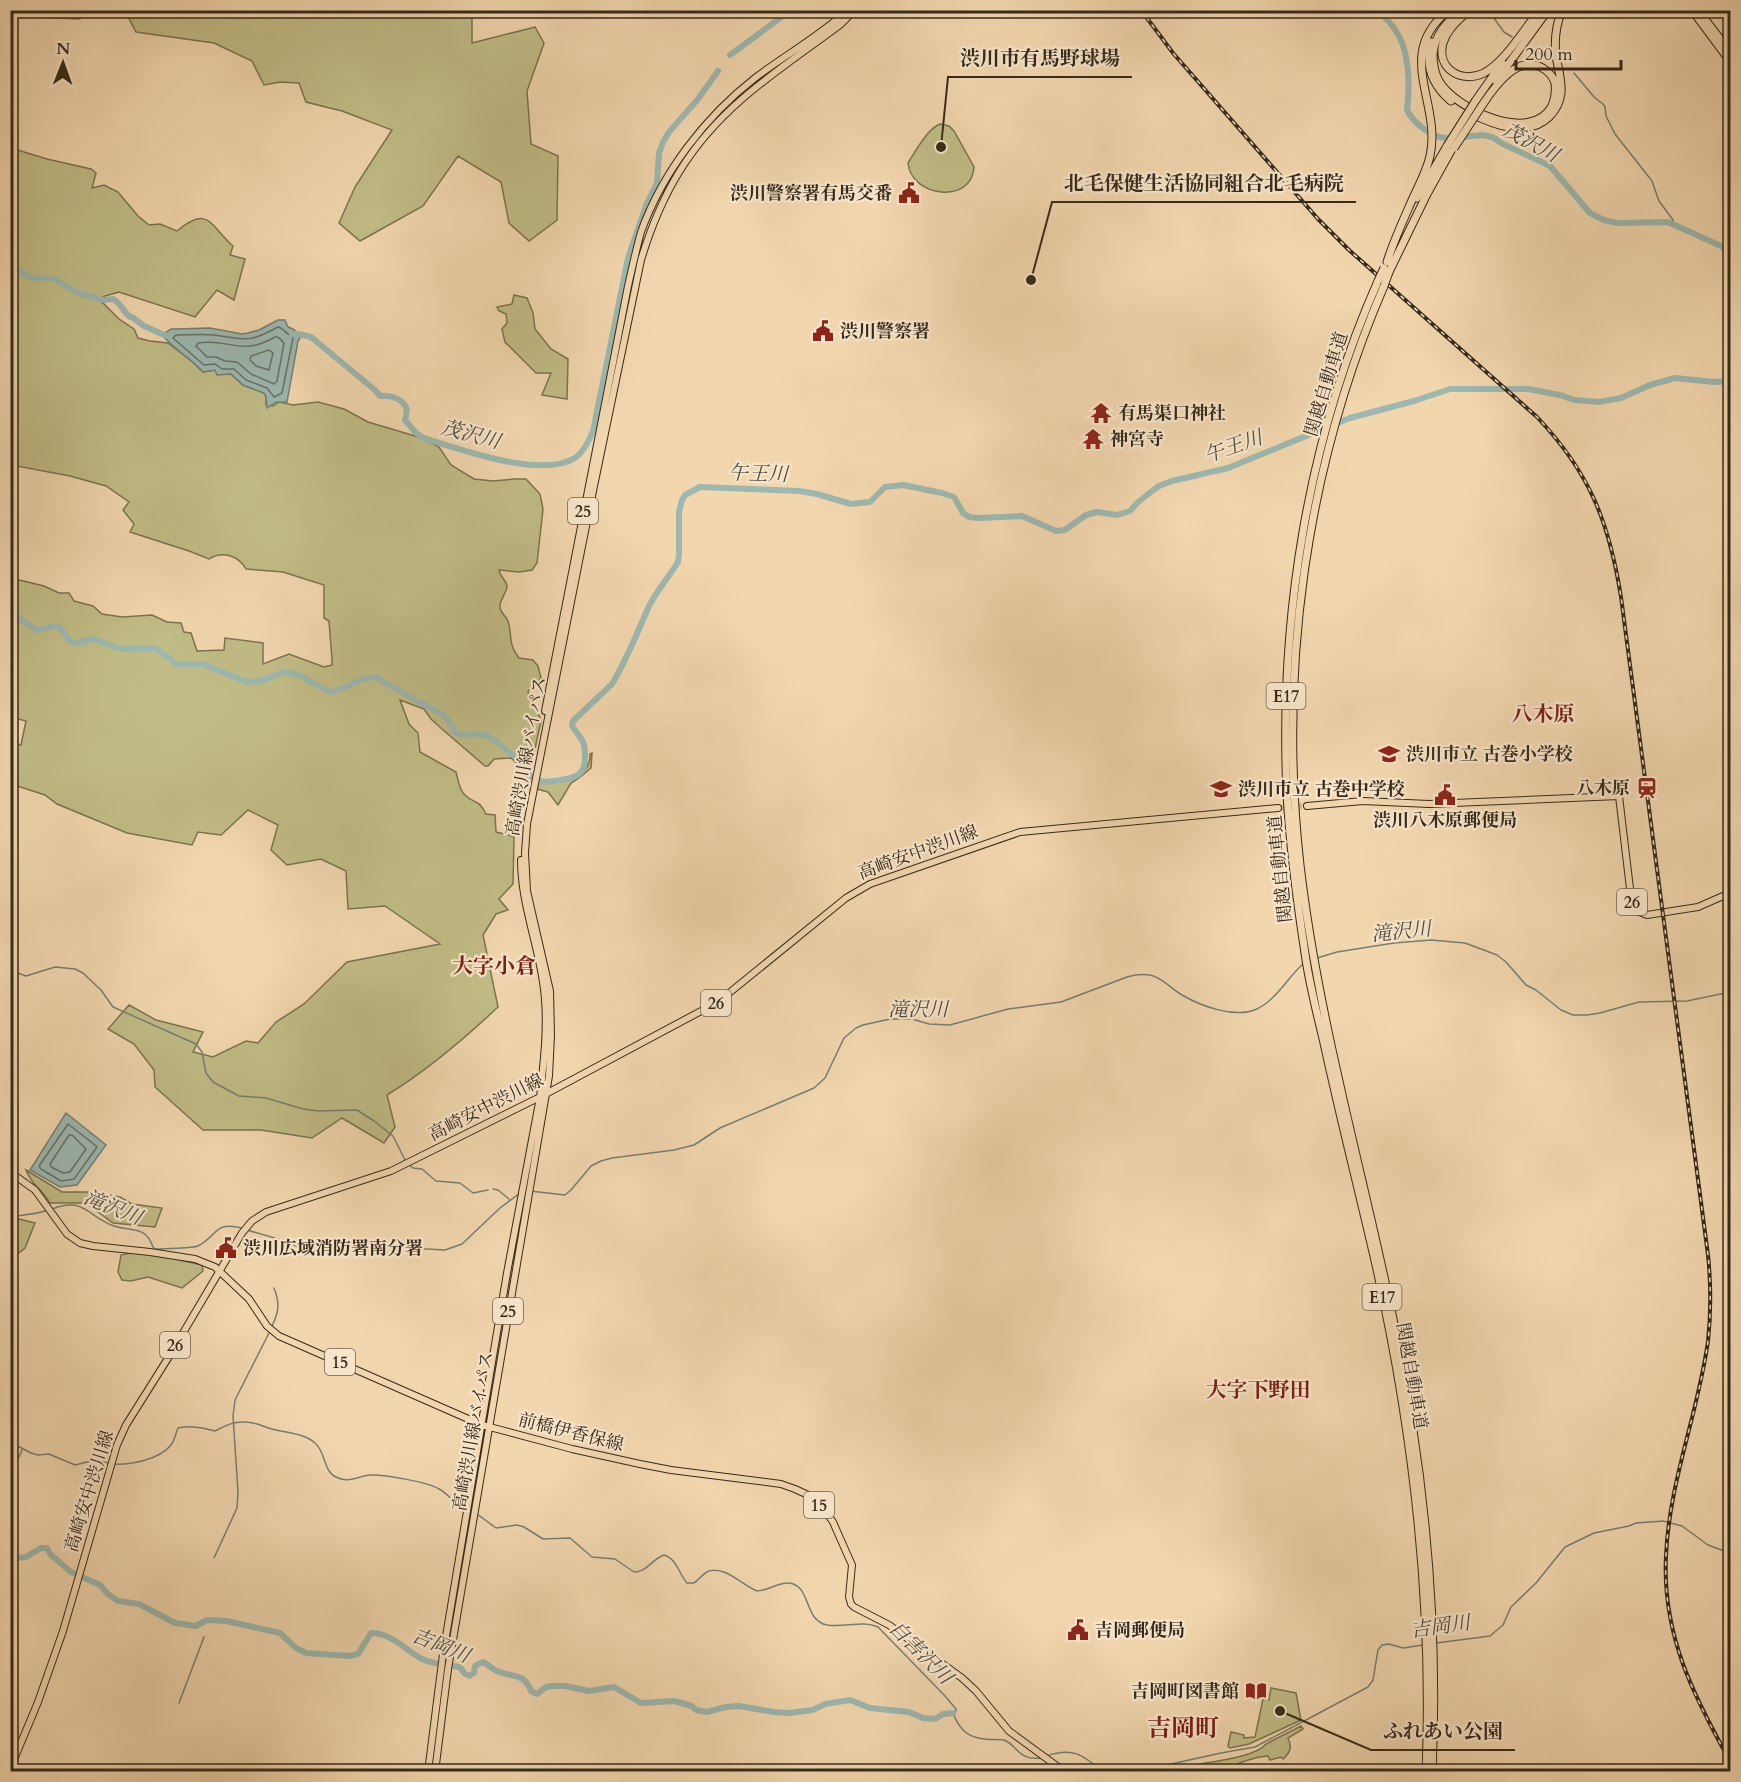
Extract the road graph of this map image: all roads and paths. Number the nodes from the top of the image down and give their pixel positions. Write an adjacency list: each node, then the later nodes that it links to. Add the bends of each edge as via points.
1 (848, 10): 22 (main road, 高崎渋川線バイパス / 25, via 755,78 706,124 666,180 648,214 634,259 522,835 522,886 545,998)
2 (855, 10): 22 (main road, 高崎渋川線バイパス / 25, via 727,113 671,183 649,232 592,491 525,836 527,891 550,991 551,1035)
3 (1449, 10): 17 (highway, via 1430,30 1422,51 1420,68 1430,116 1431,149)
4 (1456, 10): 9 (highway, via 1432,39 1428,63 1435,84 1449,100 1471,113 1498,125 1520,129 1540,124 1550,116 1560,98 1555,40)
5 (1463, 10): 15 (highway, via 1443,28 1433,54 1438,80 1452,96 1491,117 1522,124 1549,110 1555,84 1540,67 1523,66 1502,79)
6 (1469, 10): 7 (highway, via 1449,30 1442,49 1446,67 1467,77 1480,75 1497,63)
7 (1540, 10): 15 (highway, 関越自動車道 / E17)
8 (1548, 10): 15 (highway, 関越自動車道 / E17)
9 (1562, 10)
10 (1692, 10): 12 (highway)
11 (1698, 10): 12 (highway)
12 (1702, 20): 13 (highway); 14 (highway)
13 (1731, 52)
14 (1731, 61)
15 (1480, 102): 16 (highway, 関越自動車道 / E17, bridge)
16 (1451, 147): 17 (highway, 関越自動車道 / E17); 17 (highway, 関越自動車道 / E17)
17 (1413, 210): 18 (highway, 関越自動車道 / E17, bridge, via 1381,283)
18 (1328, 439): 26 (highway, 関越自動車道 / E17, via 1306,561 1293,696 1300,866 1341,1094 1396,1330 1412,1419); 26 (highway, 関越自動車道 / E17, via 1310,498 1291,629 1286,730 1289,815 1305,955 1387,1321)
19 (1307, 806): 21 (main road, 26, via 1363,801 1429,804 1619,796 1631,897 1637,911 1647,915 1698,907)
20 (1278, 808): 22 (main road, 高崎安中渋川線 / 26, via 1020,832 882,879 852,894 718,1002)
21 (1731, 893)
22 (543, 1095): 24 (main road, 高崎安中渋川線 / 26, via 391,1172 256,1217); 25 (main road, 高崎渋川線バイパス / 25)
23 (10, 1172): 24 (main road, 前橋伊香保線 / 15, via 35,1190 67,1234 80,1243 195,1259)
24 (219, 1270): 25 (main road, 前橋伊香保線 / 15, via 279,1336); 29 (main road, 高崎安中渋川線 / 26, via 126,1425 111,1461 53,1662)
25 (485, 1426): 28 (main road, 高崎渋川線バイパス / 25, via 468,1504 443,1654); 28 (main road, 高崎渋川線バイパス / 25, via 475,1510 450,1655); 32 (main road, 前橋伊香保線 / 15, via 640,1464 781,1484 808,1495 833,1522 850,1559 851,1604 889,1625 963,1678 1009,1731)
26 (1420, 1503): 27 (highway, 関越自動車道 / E17)
27 (1430, 1659): 33 (highway, 関越自動車道 / E17); 34 (highway, 関越自動車道 / E17)
28 (444, 1669): 30 (main road, 高崎渋川線バイパス / 25); 31 (main road, 高崎渋川線バイパス / 25)
29 (10, 1769)
30 (428, 1772)
31 (435, 1772)
32 (1065, 1772)
33 (1426, 1772)
34 (1432, 1772)

